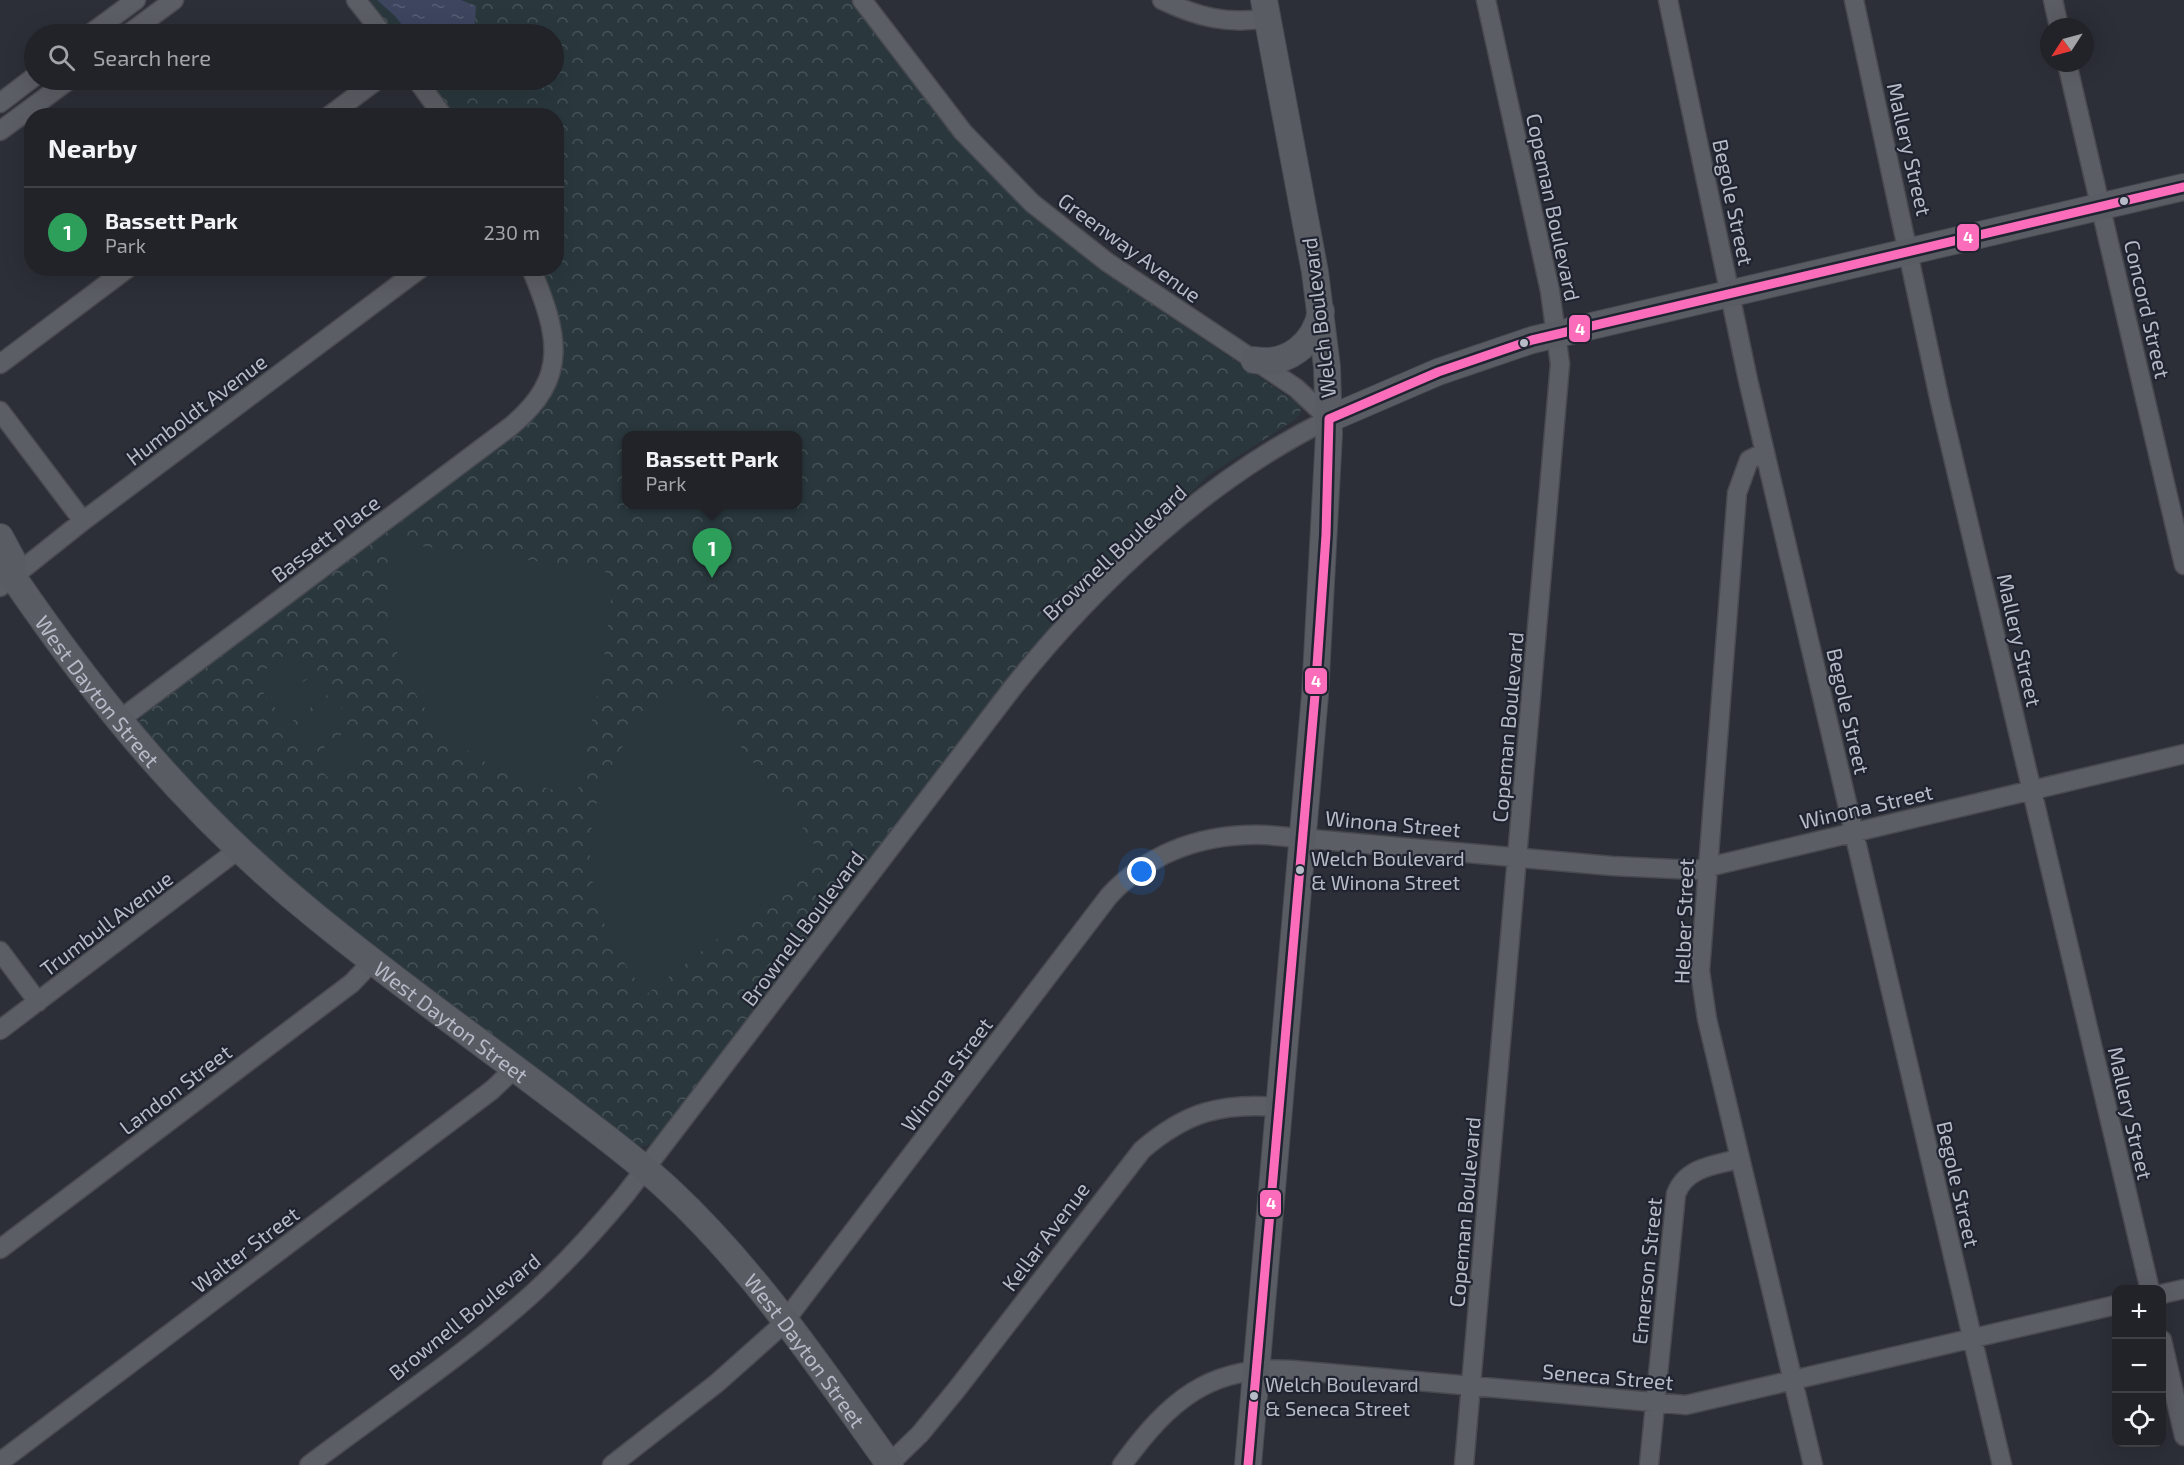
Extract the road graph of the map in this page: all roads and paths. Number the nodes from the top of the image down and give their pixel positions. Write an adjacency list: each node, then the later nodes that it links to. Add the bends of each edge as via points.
1 (136, 0): 12 (street)
2 (174, 0): 13 (street)
3 (356, 0): 14 (street)
4 (862, 0): 35 (street, Greenway Avenue, via 963,132 1032,203 1107,262)
5 (1162, 0): 10 (street, via 1217,20 1244,22)
6 (1486, 0): 34 (street, Copeman Boulevard)
7 (1668, 0): 32 (street, Begole Street)
8 (1854, 0): 28 (street, Mallery Street)
9 (2053, 0): 11 (street)
10 (1266, 9): 33 (main road, Welch Boulevard)
11 (2057, 18)
12 (104, 24)
13 (142, 24)
14 (374, 24)
15 (2069, 72): 27 (street, Concord Street)
16 (24, 85): 20 (street)
17 (55, 90): 21 (street)
18 (364, 90): 22 (street)
19 (424, 90): 23 (street)
20 (0, 103)
21 (31, 108)
22 (340, 108)
23 (437, 108)
24 (24, 113): 25 (street)
25 (0, 131)
26 (2184, 187): 27 (main road)
27 (2101, 206): 28 (main road); 42 (street, Concord Street)
28 (1909, 251): 32 (main road); 46 (street, Mallery Street, via 1940,402)
29 (117, 276): 36 (street)
30 (410, 276): 40 (street, Humboldt Avenue)
31 (534, 276): 44 (street, Bassett Place, via 552,328 554,351 548,380 533,406)
32 (1730, 292): 34 (main road); 39 (street, Begole Street)
33 (1321, 311): 35 (main road, via 1312,335 1291,355 1270,362); 38 (main road, Welch Boulevard)
34 (1558, 333): 38 (main road, via 1438,372); 50 (street, Copeman Boulevard, via 1559,389)
35 (1254, 360): 38 (street, Greenway Avenue, via 1307,396)
36 (0, 364)
37 (0, 411): 40 (street)
38 (1329, 419): 48 (main road, Welch Boulevard, via 1321,624); 59 (street, Brownell Boulevard, via 1265,455 1200,501 1123,568 1056,636 975,736)
39 (1765, 452): 47 (street, Begole Street); 51 (street, Helber Street, via 1749,460 1737,493)
40 (83, 521): 43 (street, Humboldt Avenue)
41 (0, 537): 43 (main road, West Dayton Street, via 13,561)
42 (2184, 565)
43 (4, 578): 44 (main road, West Dayton Street)
44 (118, 721): 49 (main road, West Dayton Street, via 177,788)
45 (2184, 754): 46 (street, Winona Street)
46 (2032, 790): 47 (street, Winona Street); 61 (street, Mallery Street)
47 (1853, 831): 51 (street, Winona Street); 66 (street, Begole Street)
48 (1303, 837): 50 (street, Winona Street); 57 (main road, Welch Boulevard); 65 (street, Winona Street, via 1257,834 1201,840 1160,856 1118,887)
49 (239, 849): 53 (main road, West Dayton Street, via 312,915); 54 (street, Trumbull Avenue)
50 (1518, 857): 51 (street, Winona Street, via 1688,870); 70 (street, Copeman Boulevard)
51 (1706, 868): 58 (street, Helber Street, via 1701,982)
52 (0, 951): 54 (street)
53 (373, 961): 56 (main road, West Dayton Street); 60 (street, Landon Street, via 352,983)
54 (38, 1002): 55 (street, Trumbull Avenue)
55 (0, 1030)
56 (515, 1068): 59 (main road, West Dayton Street); 73 (street, Walter Street, via 492,1090)
57 (1280, 1107): 68 (main road, Welch Boulevard); 76 (street, Kellar Avenue, via 1242,1104 1209,1110 1180,1122 1142,1150 957,1389)
58 (1739, 1159): 69 (street, Helber Street); 71 (street, Emerson Street, via 1696,1171 1682,1182 1676,1194)
59 (645, 1169): 65 (main road, West Dayton Street, via 718,1239); 74 (street, Brownell Boulevard, via 587,1239 531,1295)
60 (0, 1249)
61 (2149, 1285)
62 (2184, 1289): 63 (street)
63 (2166, 1293)
64 (2112, 1306): 66 (street, Seneca Street)
65 (786, 1321): 75 (street, Winona Street, via 732,1370); 76 (main road, West Dayton Street)
66 (1972, 1338): 69 (street, Seneca Street); 82 (street, Begole Street)
67 (2166, 1357): 72 (street)
68 (1257, 1371): 70 (street, Seneca Street, via 1293,1370); 77 (street, Seneca Street, via 1216,1380 1178,1400); 78 (main road, Welch Boulevard)
69 (1793, 1380): 71 (street, Seneca Street, via 1694,1404); 81 (street, Helber Street)
70 (1471, 1386): 71 (street, Seneca Street); 79 (street, Copeman Boulevard)
71 (1656, 1404): 80 (street, Emerson Street)
72 (2184, 1436)
73 (0, 1462)
74 (309, 1465)
75 (612, 1465)
76 (889, 1465)
77 (1122, 1465)
78 (1248, 1465)
79 (1464, 1465)
80 (1649, 1465)
81 (1813, 1465)
82 (2002, 1465)

